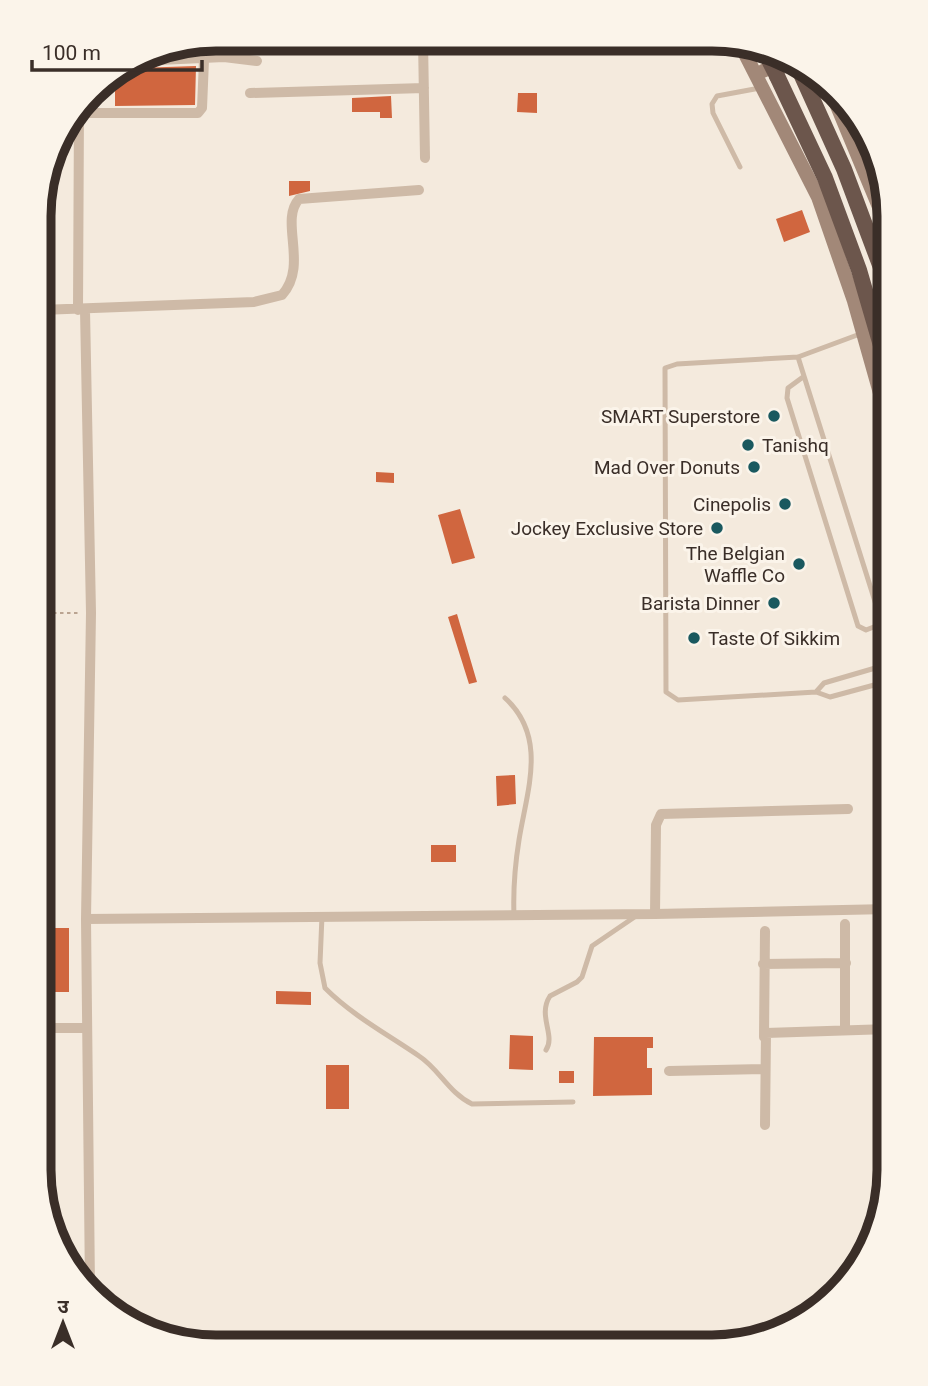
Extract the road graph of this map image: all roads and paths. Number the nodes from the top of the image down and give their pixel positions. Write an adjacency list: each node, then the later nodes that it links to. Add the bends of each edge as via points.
1 (423, 51): 10 (street)
2 (745, 54): 8 (main road)
3 (204, 60): 4 (street); 5 (street); 13 (street, via 198,113)
4 (161, 61)
5 (257, 61)
6 (770, 61): 23 (highway, bridge, via 825,178)
7 (783, 67): 8 (main road)
8 (755, 74): 11 (main road)
9 (800, 76): 20 (highway, via 844,169)
10 (424, 88): 12 (street); 16 (street)
11 (763, 88): 17 (lane, via 717,96 712,104); 24 (main road, via 818,197)
12 (250, 93)
13 (89, 110)
14 (841, 113): 18 (main road)
15 (79, 124): 22 (street)
16 (425, 158)
17 (740, 167)
18 (874, 183)
19 (419, 190): 22 (street, via 299,199 293,216 293,277 282,295 254,302)
20 (877, 255)
21 (51, 310): 22 (street)
22 (82, 310): 30 (street)
23 (877, 332)
24 (863, 333): 25 (lane); 27 (main road)
25 (798, 357): 26 (lane); 34 (lane, via 677,364 662,374 666,692 678,700)
26 (803, 377): 28 (lane); 31 (lane, via 788,388 787,398 858,626)
27 (877, 383)
28 (877, 595)
29 (51, 613): 30 (path)
30 (90, 613): 42 (street)
31 (877, 625)
32 (877, 668): 34 (lane, via 824,683)
33 (877, 684): 34 (lane, via 830,697)
34 (816, 692)
35 (505, 698): 40 (lane, via 518,709 525,724 533,767 515,865)
36 (848, 809): 39 (street, via 661,814 656,825)
37 (877, 909): 39 (street)
38 (639, 914): 39 (street); 40 (street); 52 (lane, via 595,943 582,977 550,996 544,1010 549,1039)
39 (655, 914)
40 (514, 915): 41 (street)
41 (322, 916): 42 (street); 55 (lane, via 320,963 325,988 392,1041 420,1056 460,1098 472,1104)
42 (86, 919): 48 (street)
43 (845, 924): 45 (street)
44 (765, 931): 46 (street)
45 (846, 963): 46 (street); 50 (street)
46 (763, 964): 51 (street)
47 (51, 1028): 48 (street)
48 (87, 1028): 57 (street)
49 (877, 1029): 50 (street)
50 (845, 1030): 51 (street, via 772,1031)
51 (764, 1037): 53 (street)
52 (546, 1050)
53 (765, 1069): 54 (street); 56 (street)
54 (669, 1071)
55 (573, 1102)
56 (765, 1125)
57 (90, 1277)

